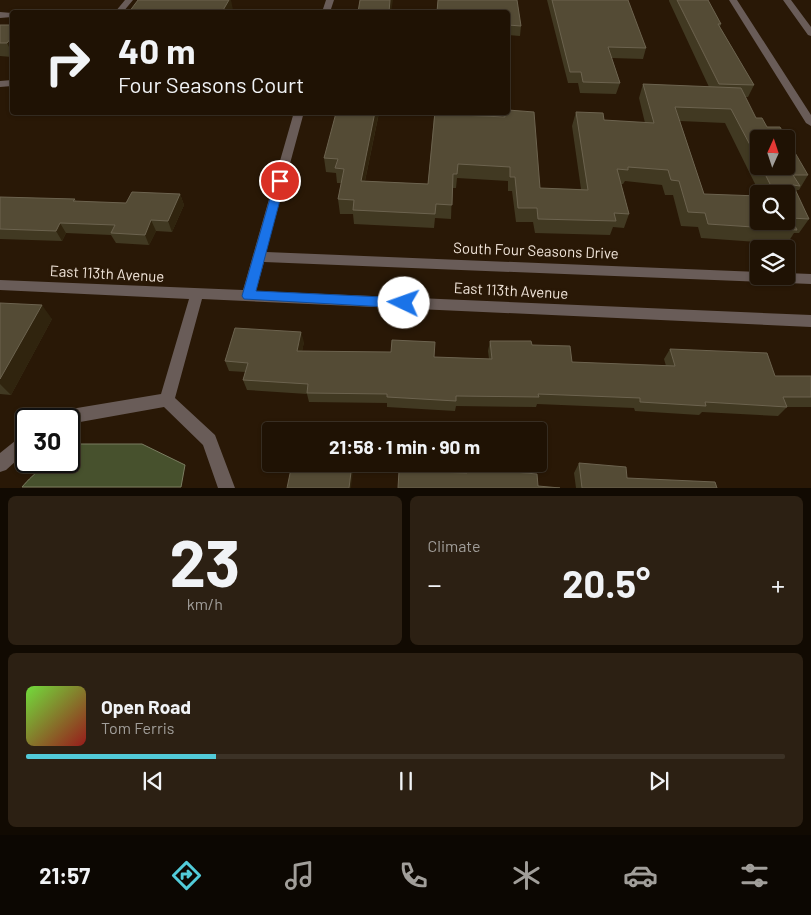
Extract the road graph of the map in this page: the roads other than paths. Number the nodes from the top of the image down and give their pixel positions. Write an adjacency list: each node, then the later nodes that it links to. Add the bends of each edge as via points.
1 (129, 0): 4 (street)
2 (733, 0): 7 (street)
3 (787, 0): 5 (street)
4 (121, 10)
5 (811, 33)
6 (298, 115): 8 (street)
7 (811, 123)
8 (259, 256): 9 (street, South Four Seasons Drive); 12 (street)
9 (811, 279)
10 (0, 285): 11 (street, East 113th Avenue)
11 (197, 294): 12 (street, East 113th Avenue); 14 (street)
12 (248, 296): 13 (street, East 113th Avenue)
13 (811, 321)
14 (167, 400): 15 (street); 18 (street, via 208,440)
15 (80, 414)
16 (15, 451): 17 (street)
17 (0, 464)
18 (226, 488)

